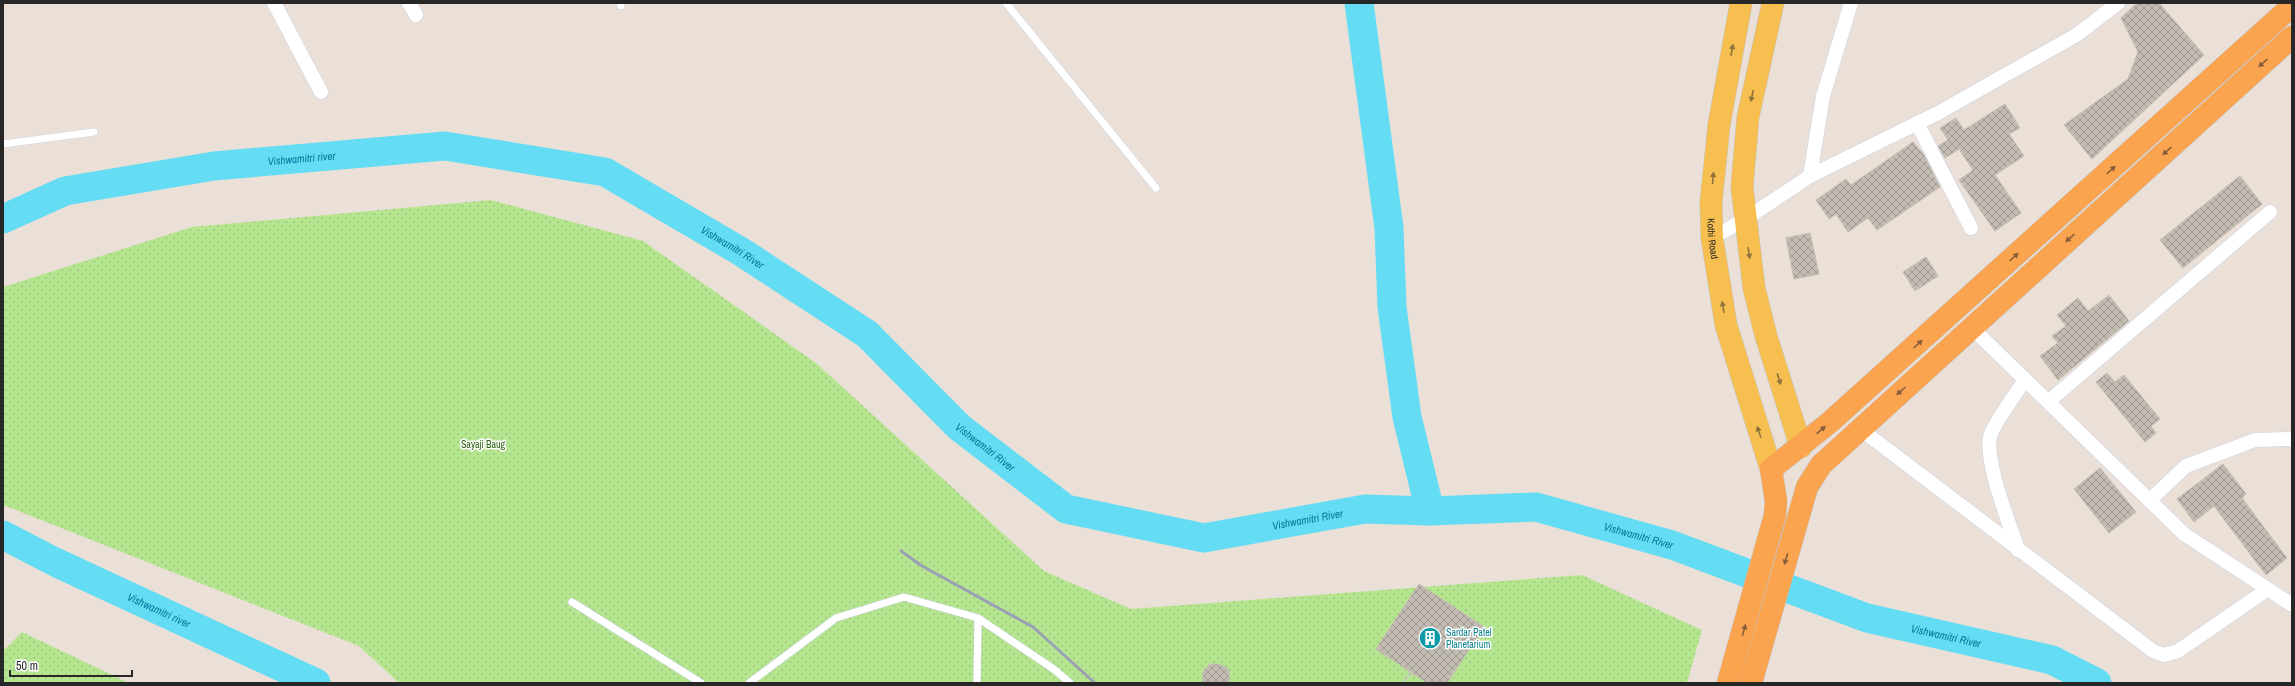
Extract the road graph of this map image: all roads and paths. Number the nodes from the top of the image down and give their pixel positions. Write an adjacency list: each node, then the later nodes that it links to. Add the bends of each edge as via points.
1 (274, 3): 9 (street)
2 (1006, 3): 14 (lane)
3 (1741, 3): 18 (main road, Kothi Road, one-way to 3, via 1711,202 1719,125)
4 (1773, 3): 16 (main road, one-way to 16, via 1748,117 1742,187)
5 (1851, 3): 13 (street, via 1823,96)
6 (2118, 3): 10 (street, via 2078,34)
7 (2292, 6): 24 (highway, one-way to 7)
8 (2292, 37): 19 (highway, one-way to 19)
9 (321, 92)
10 (1917, 123): 13 (street); 17 (street)
11 (94, 132): 12 (lane)
12 (3, 144)
13 (1810, 176): 16 (street)
14 (1156, 188)
15 (2270, 212): 21 (street)
16 (1744, 220): 18 (street); 24 (main road, one-way to 24, via 1754,288 1764,329)
17 (1972, 228)
18 (1712, 238): 25 (main road, Kothi Road, one-way to 18, via 1726,325)
19 (1971, 327): 20 (street); 22 (highway, one-way to 22)
20 (2025, 380): 21 (street); 29 (street, via 1990,436 1989,453)
21 (2048, 402): 27 (street)
22 (1860, 428): 26 (highway); 29 (street)
23 (2292, 440): 27 (street, via 2255,440 2186,466)
24 (1801, 447): 25 (highway); 26 (highway)
25 (1771, 469): 28 (highway)
26 (1811, 478): 28 (highway); 36 (highway, one-way to 36)
27 (2149, 501): 30 (street, via 2184,534)
28 (1776, 508): 36 (highway, one-way to 28)
29 (2018, 550): 30 (street, via 2137,641 2164,655 2178,651)
30 (2268, 589): 32 (street)
31 (572, 602): 37 (lane)
32 (2292, 605)
33 (978, 618): 34 (lane, via 904,597 836,618); 40 (lane); 41 (lane)
34 (762, 673): 38 (lane); 39 (lane)
35 (1412, 673): 42 (path)
36 (1742, 676)
37 (700, 683)
38 (749, 683)
39 (763, 683)
40 (977, 683)
41 (1070, 683)
42 (1402, 683)

